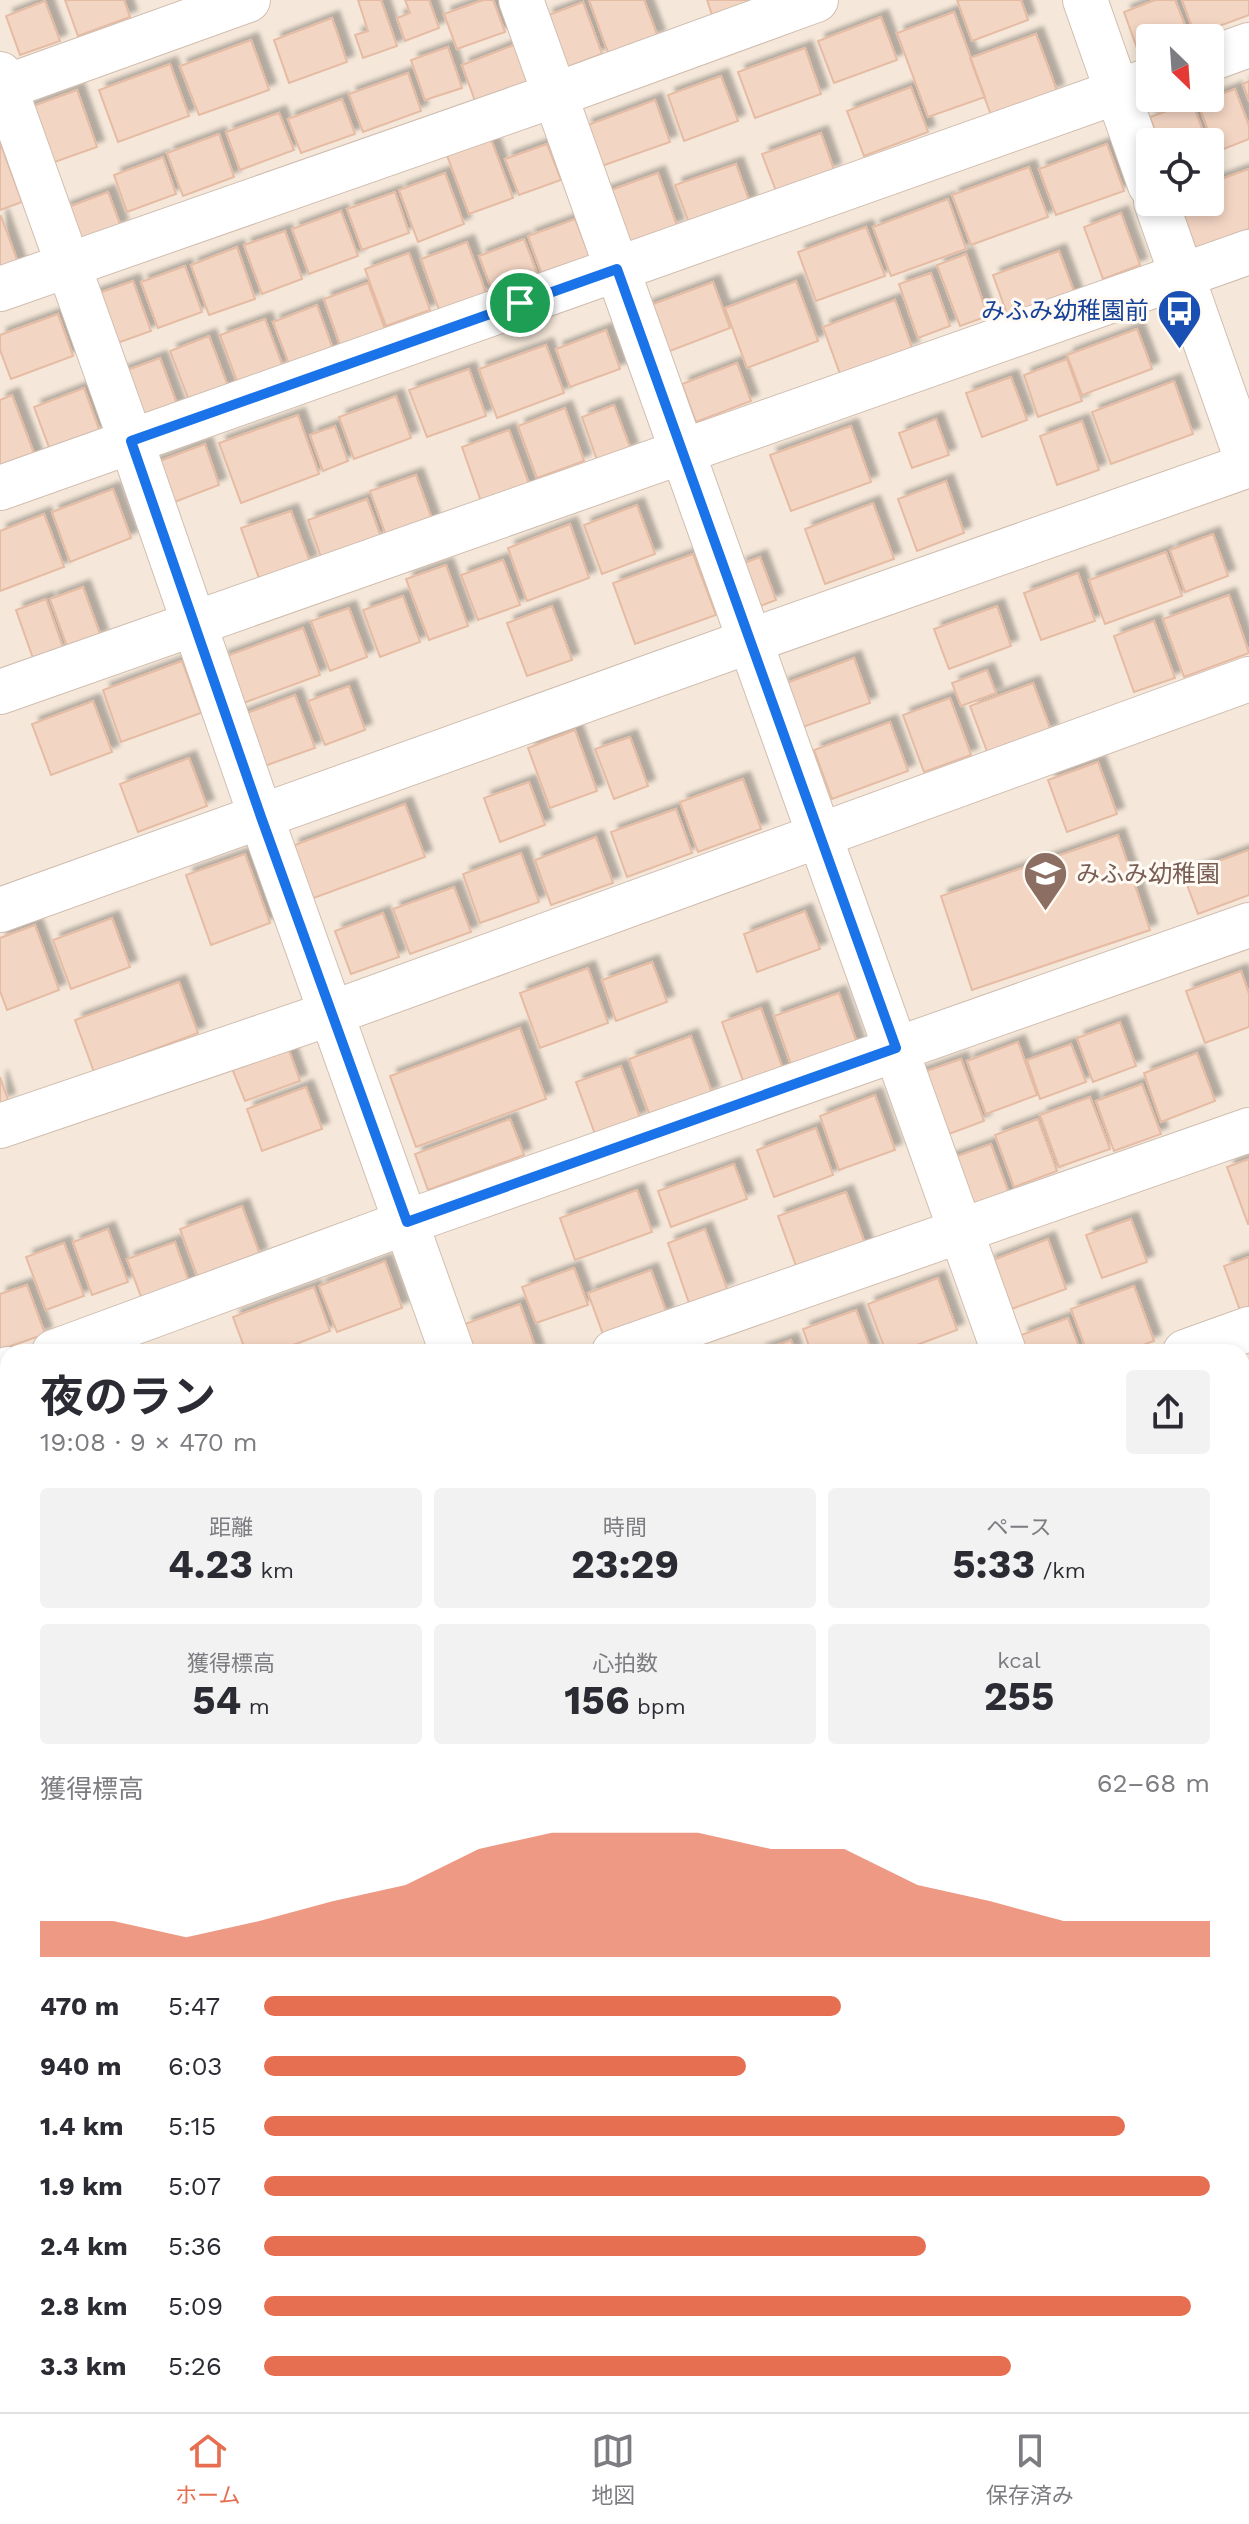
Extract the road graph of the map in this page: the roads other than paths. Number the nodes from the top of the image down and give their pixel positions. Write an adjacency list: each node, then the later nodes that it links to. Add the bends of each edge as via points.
1 (248, 0): 7 (street)
2 (521, 0): 9 (street)
3 (816, 0): 9 (street)
4 (1085, 0): 8 (street)
5 (1249, 45): 6 (street)
6 (1224, 54)
7 (2, 84): 13 (street)
8 (1134, 86): 10 (street); 14 (street)
9 (555, 95): 13 (street); 14 (street)
10 (1141, 128)
11 (1161, 216): 15 (street)
12 (1249, 252): 15 (street)
13 (68, 265): 16 (street); 17 (street)
14 (617, 269): 17 (street); 18 (street)
15 (1182, 277): 18 (street); 19 (street)
16 (0, 289)
17 (131, 441): 20 (street); 21 (street)
18 (683, 453): 21 (street); 22 (street)
19 (1249, 466): 22 (street)
20 (0, 488)
21 (194, 623): 24 (street); 25 (street)
22 (750, 641): 25 (street); 26 (street)
23 (1249, 679): 26 (street)
24 (0, 692)
25 (261, 817): 27 (street); 29 (street)
26 (819, 834): 29 (street); 30 (street)
27 (0, 910)
28 (1249, 925): 30 (street)
29 (332, 1013): 31 (street); 33 (street)
30 (896, 1048): 33 (street); 34 (street)
31 (0, 1126)
32 (1249, 1130): 34 (street)
33 (407, 1222): 36 (street); 37 (street)
34 (961, 1231): 38 (street); 39 (street)
35 (1249, 1329): 40 (street)
36 (76, 1344)
37 (449, 1344)
38 (637, 1344)
39 (1001, 1344)
40 (1207, 1344)

